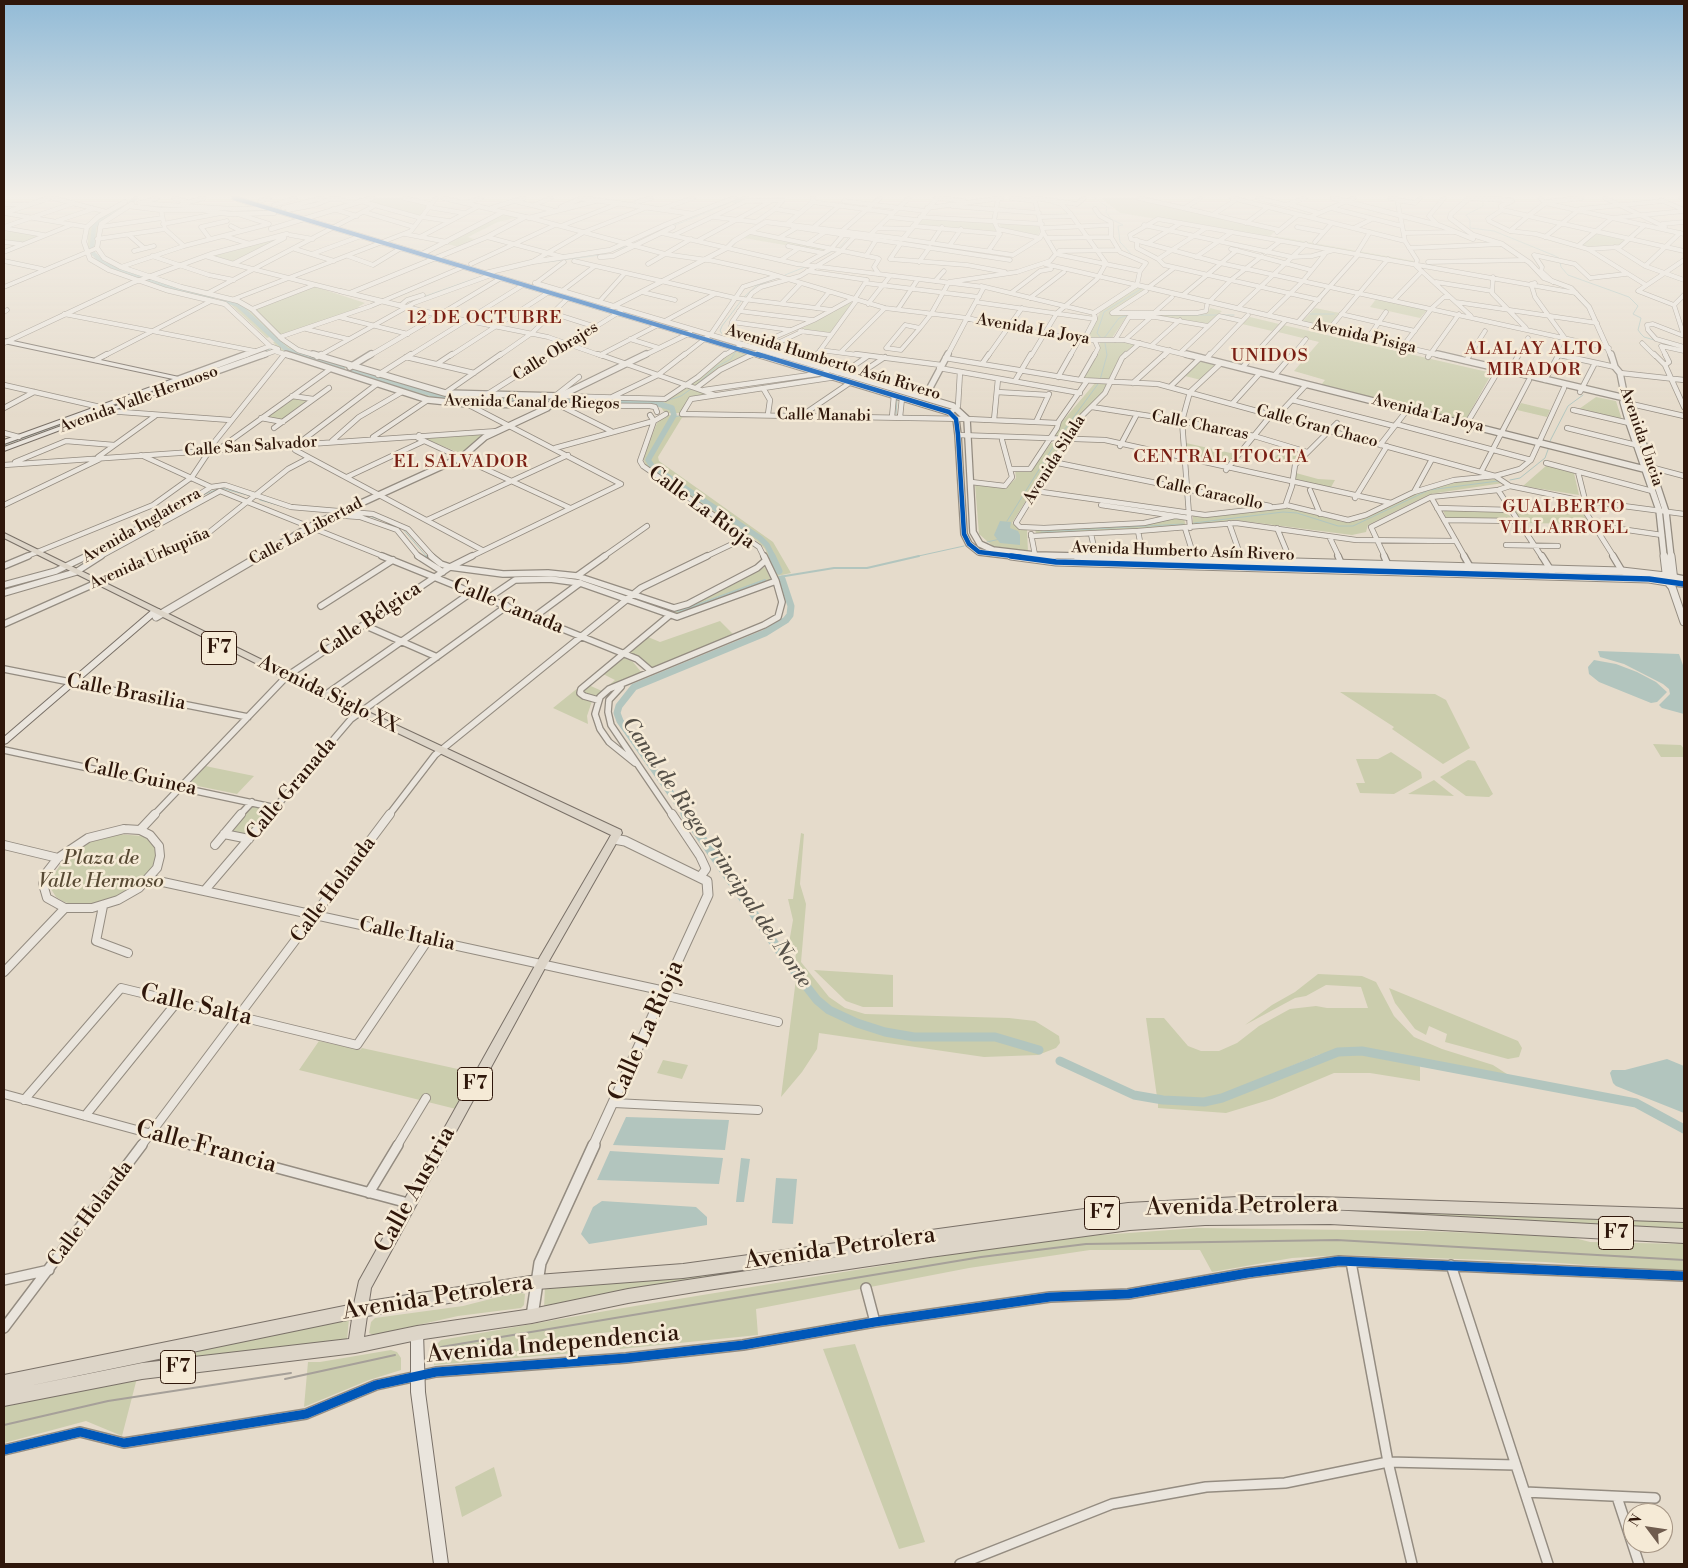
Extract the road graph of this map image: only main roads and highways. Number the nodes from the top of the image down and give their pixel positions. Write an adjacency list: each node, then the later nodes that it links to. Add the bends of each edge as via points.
1 (5, 342): 2 (main road)
2 (179, 378): 3 (main road, Avenida Valle Hermoso); 5 (main road, Avenida Valle Hermoso, via 186,382)
3 (19, 437): 4 (main road, Avenida Valle Hermoso)
4 (4, 442)
5 (4, 449)
6 (4, 536): 8 (highway, Avenida Siglo XX / F7)
7 (4, 541): 8 (highway, Avenida Siglo XX / F7)
8 (35, 554): 9 (highway, Avenida Siglo XX / F7)
9 (156, 614): 10 (highway, Avenida Siglo XX / F7); 12 (main road, Calle La Libertad)
10 (285, 678): 11 (highway, Avenida Siglo XX / F7); 11 (highway, Avenida Siglo XX / F7)
11 (358, 714): 13 (highway, Avenida Siglo XX / F7)
12 (4, 741)
13 (619, 838): 16 (highway, Calle Austria / F7, via 541,965 408,1203 364,1286)
14 (1684, 1216): 16 (highway, Avenida Petrolera / F7, via 1238,1202 1118,1211 683,1271 536,1282)
15 (1684, 1236): 17 (highway, Avenida Petrolera / F7, via 1330,1217 1205,1218 1130,1223 701,1284 532,1316)
16 (359, 1310): 18 (highway, Calle Austria / F7); 19 (highway, Avenida Petrolera / F7)
17 (417, 1333): 18 (highway, Avenida Petrolera / F7); 21 (main road, via 418,1376)
18 (355, 1346): 20 (highway, Avenida Petrolera / F7, via 142,1371)
19 (4, 1383)
20 (4, 1398)
21 (441, 1564)

